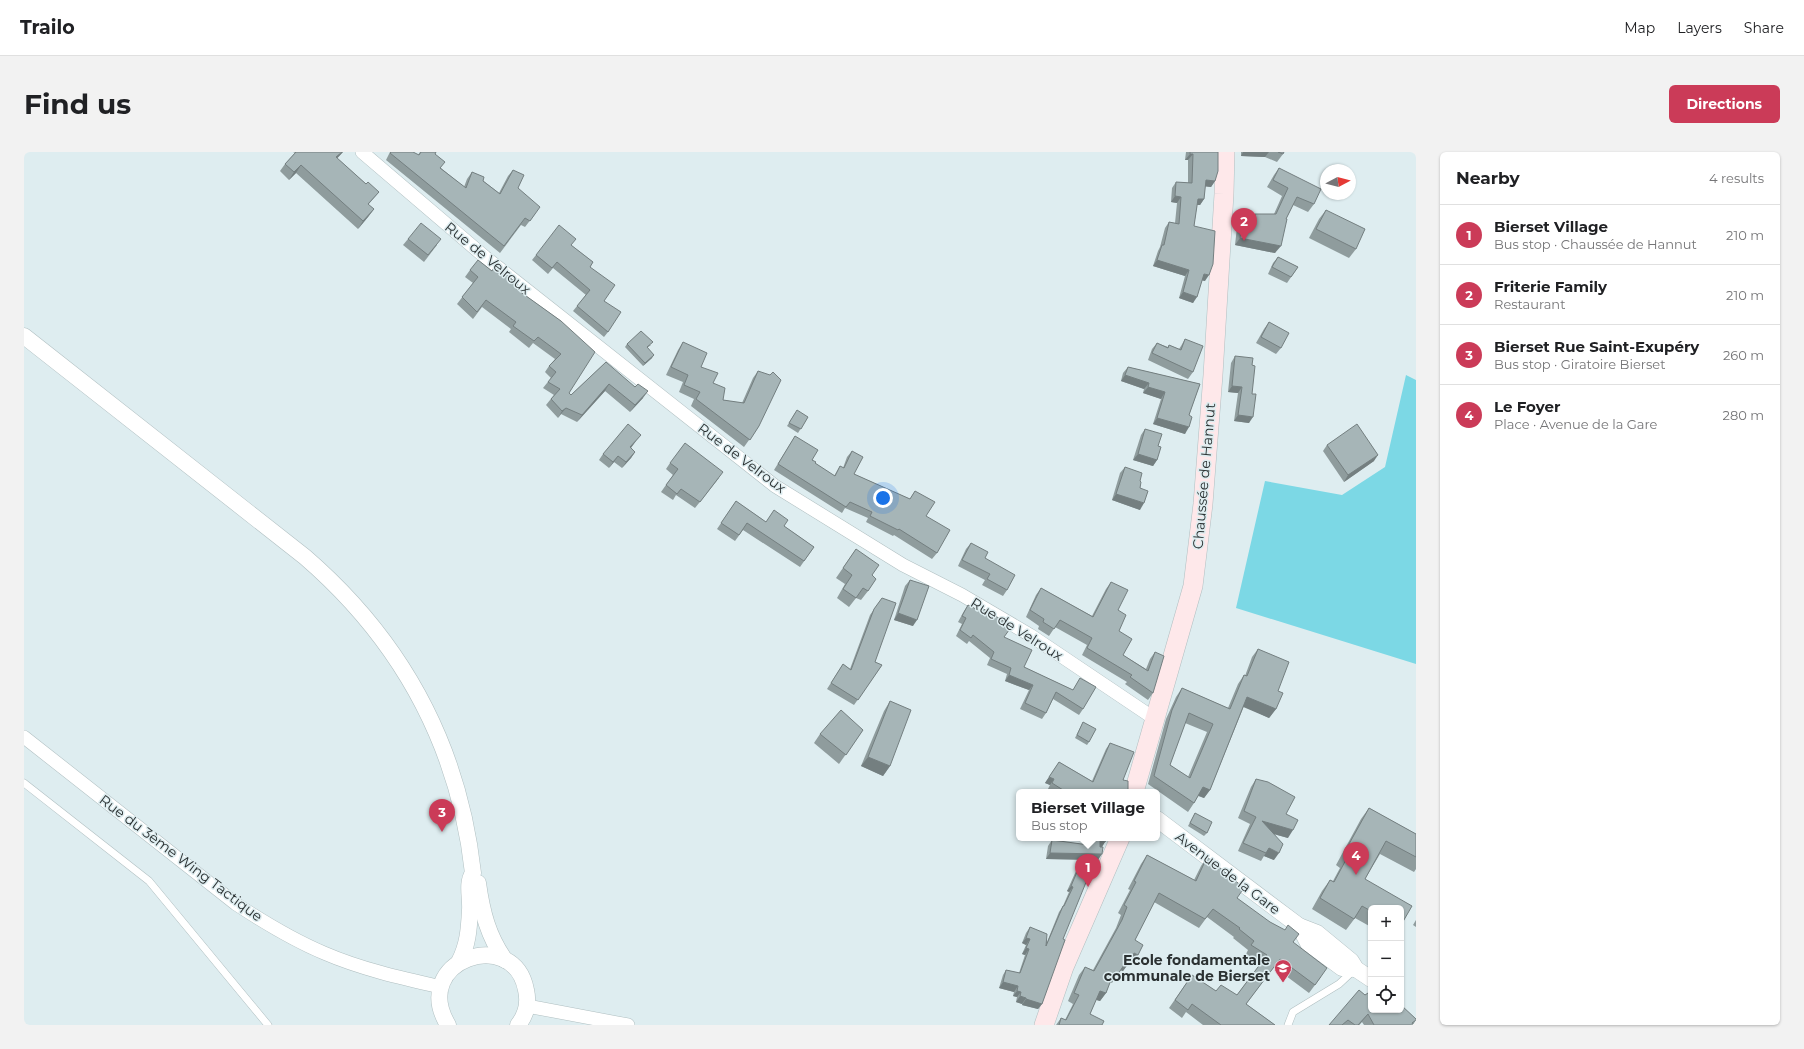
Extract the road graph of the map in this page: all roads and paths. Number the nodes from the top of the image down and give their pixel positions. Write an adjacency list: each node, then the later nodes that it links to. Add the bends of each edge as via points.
1 (362, 152): 4 (street, Rue de Velroux, via 485,257 776,486 903,565 962,595 1030,635)
2 (1225, 152): 4 (main road, Chaussée de Hannut, via 1214,367 1203,504 1193,586)
3 (24, 336): 10 (street, via 305,557 328,577 372,625 408,676 442,744 464,814)
4 (1155, 719): 7 (main road, Chaussée de Hannut)
5 (24, 737): 15 (street, Rue du 3ème Wing Tactique, via 236,904 263,922 302,943 342,960)
6 (24, 783): 17 (lane, via 148,880)
7 (1135, 789)
8 (1160, 822): 13 (street, Avenue de la Gare, via 1299,926 1317,933 1351,961)
9 (1119, 841): 21 (main road, via 1070,954)
10 (473, 873): 11 (street, via 478,881 488,930); 12 (street, via 470,877 468,939)
11 (505, 960): 12 (street, via 482,955); 16 (street, via 514,967 525,985)
12 (459, 962): 15 (street, via 448,973)
13 (1356, 969): 14 (street, Avenue de la Gare); 22 (lane, via 1339,984 1293,1012)
14 (1368, 977)
15 (441, 987): 18 (street, via 439,1001 442,1016)
16 (527, 1006): 19 (street); 20 (street)
17 (268, 1025)
18 (448, 1025)
19 (518, 1025)
20 (628, 1025)
21 (1044, 1025)
22 (1288, 1025)

